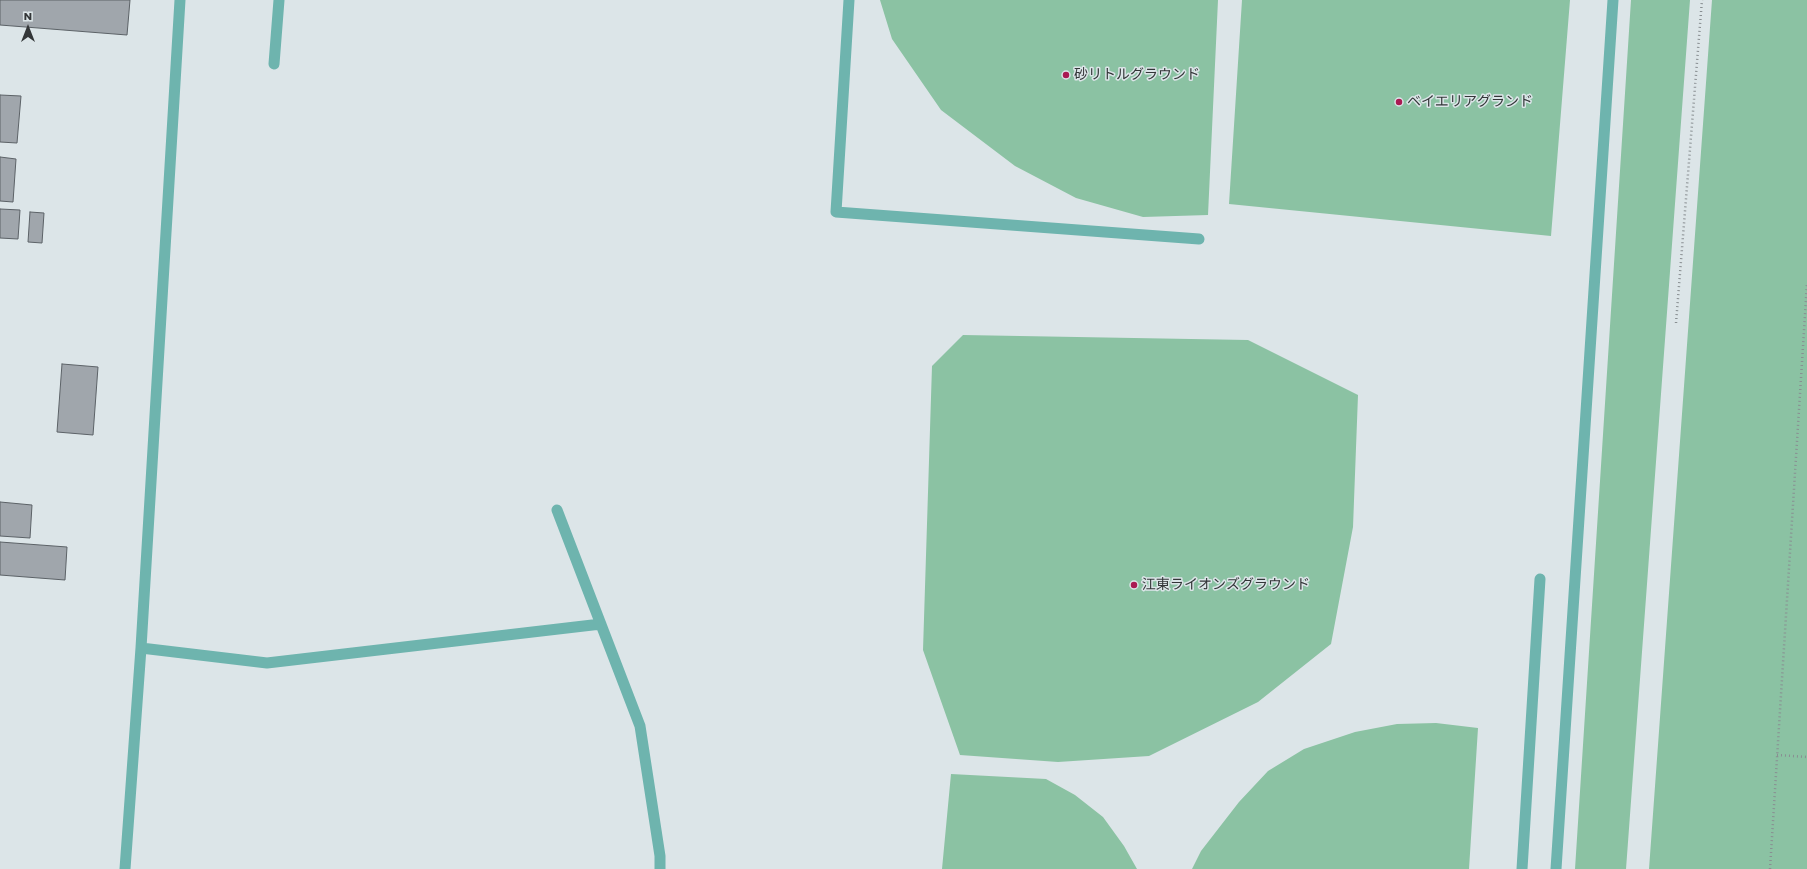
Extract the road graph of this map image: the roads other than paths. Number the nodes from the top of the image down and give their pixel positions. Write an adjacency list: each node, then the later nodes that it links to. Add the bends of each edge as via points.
1 (180, 0): 10 (lane)
2 (278, 0): 5 (lane)
3 (849, 0): 6 (lane, via 836,212)
4 (1613, 0): 14 (lane)
5 (274, 64)
6 (1199, 239)
7 (557, 510): 9 (lane)
8 (1540, 579): 13 (lane)
9 (601, 624): 10 (lane, via 267,663); 12 (lane, via 640,726)
10 (141, 648): 11 (lane)
11 (125, 869)
12 (660, 869)
13 (1522, 869)
14 (1556, 869)

